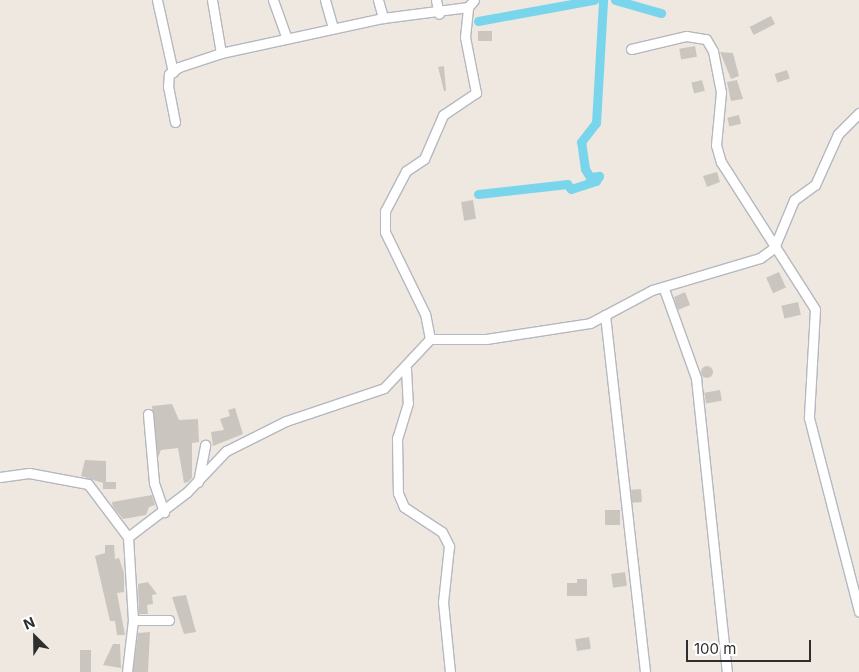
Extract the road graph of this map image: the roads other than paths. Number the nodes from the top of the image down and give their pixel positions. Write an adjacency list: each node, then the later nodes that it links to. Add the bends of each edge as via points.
1 (157, 0): 14 (street)
2 (212, 0): 13 (street)
3 (274, 0): 11 (street)
4 (325, 0): 10 (street)
5 (378, 0): 9 (street)
6 (436, 0): 8 (street)
7 (471, 4): 8 (street); 20 (street, via 465,37 476,92 443,115 424,159 406,171 385,211 385,232 424,314)
8 (438, 14): 9 (street)
9 (383, 18): 10 (street)
10 (333, 28): 11 (street)
11 (286, 39): 13 (street)
12 (631, 49): 17 (street, via 686,36 706,39 719,72 721,92 716,146)
13 (221, 53): 14 (street)
14 (173, 72): 16 (street, via 168,87)
15 (859, 113): 17 (street, via 838,134 815,185 794,200)
16 (175, 122)
17 (774, 248): 18 (street, via 760,258); 28 (street, via 815,309 809,418)
18 (664, 289): 19 (street, via 652,290); 34 (street, via 696,378)
19 (604, 315): 20 (street, via 590,323 486,339); 33 (street)
20 (430, 339): 21 (street)
21 (406, 369): 25 (street, via 384,388 349,397 226,450); 32 (street, via 408,403 397,438 398,493 404,507 442,532 450,546 443,602)
22 (148, 414): 26 (street, via 154,483)
23 (205, 445): 25 (street)
24 (0, 477): 27 (street, via 29,473 88,484)
25 (198, 482): 26 (street)
26 (164, 512): 27 (street)
27 (128, 537): 29 (street)
28 (859, 612)
29 (133, 620): 30 (street); 31 (street)
30 (169, 620)
31 (127, 672)
32 (450, 672)
33 (645, 672)
34 (727, 672)

